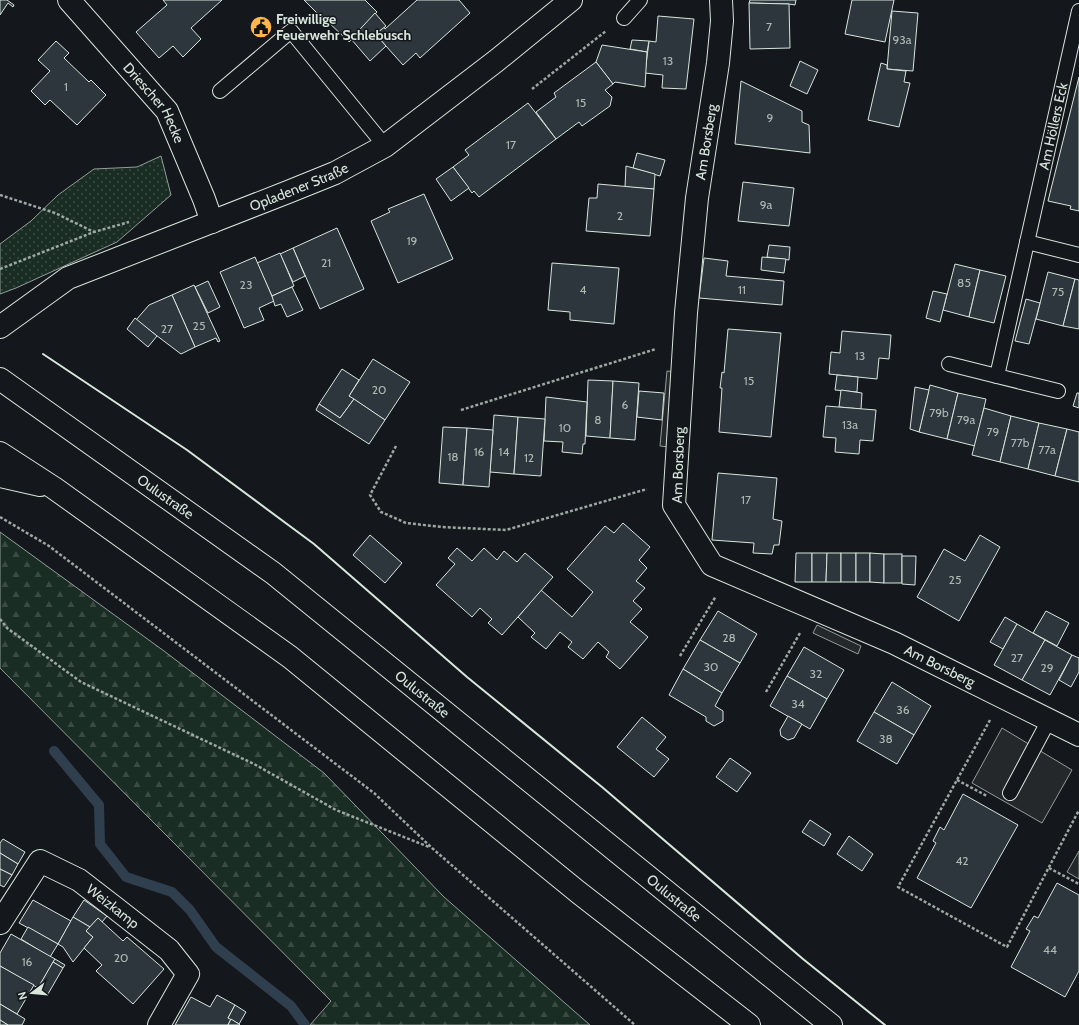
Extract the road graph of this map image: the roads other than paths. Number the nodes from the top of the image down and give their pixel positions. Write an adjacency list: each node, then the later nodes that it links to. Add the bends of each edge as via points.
1 (69, 0): 9 (street, Driescher Hecke, via 167,111)
2 (571, 0): 8 (street, Opladener Straße)
3 (640, 0): 6 (lane)
4 (721, 0): 20 (street, Am Borsberg, via 722,22 718,63 696,198 674,505 712,565 894,643)
5 (1079, 11): 10 (lane, Am Höllers Eck)
6 (624, 18)
7 (220, 91): 8 (lane, via 291,31)
8 (386, 146): 9 (street, Opladener Straße, via 335,173)
9 (212, 222): 12 (street, Opladener Straße, via 68,278)
10 (1027, 242): 11 (lane); 14 (lane, Am Höllers Eck)
11 (1079, 255)
12 (0, 327)
13 (949, 364): 14 (lane)
14 (997, 376): 16 (lane)
15 (0, 379): 26 (street, Oulustraße, via 273,573)
16 (1058, 391)
17 (0, 453): 19 (street)
18 (0, 476): 19 (street)
19 (54, 488): 25 (street, via 290,657 578,892)
20 (1048, 720): 21 (street, Am Borsberg); 22 (lane)
21 (1079, 735)
22 (1010, 793)
23 (0, 923): 24 (street, Weizkamp, via 40,861 79,880 169,950 188,974)
24 (159, 1025)
25 (749, 1025)
26 (831, 1025)

